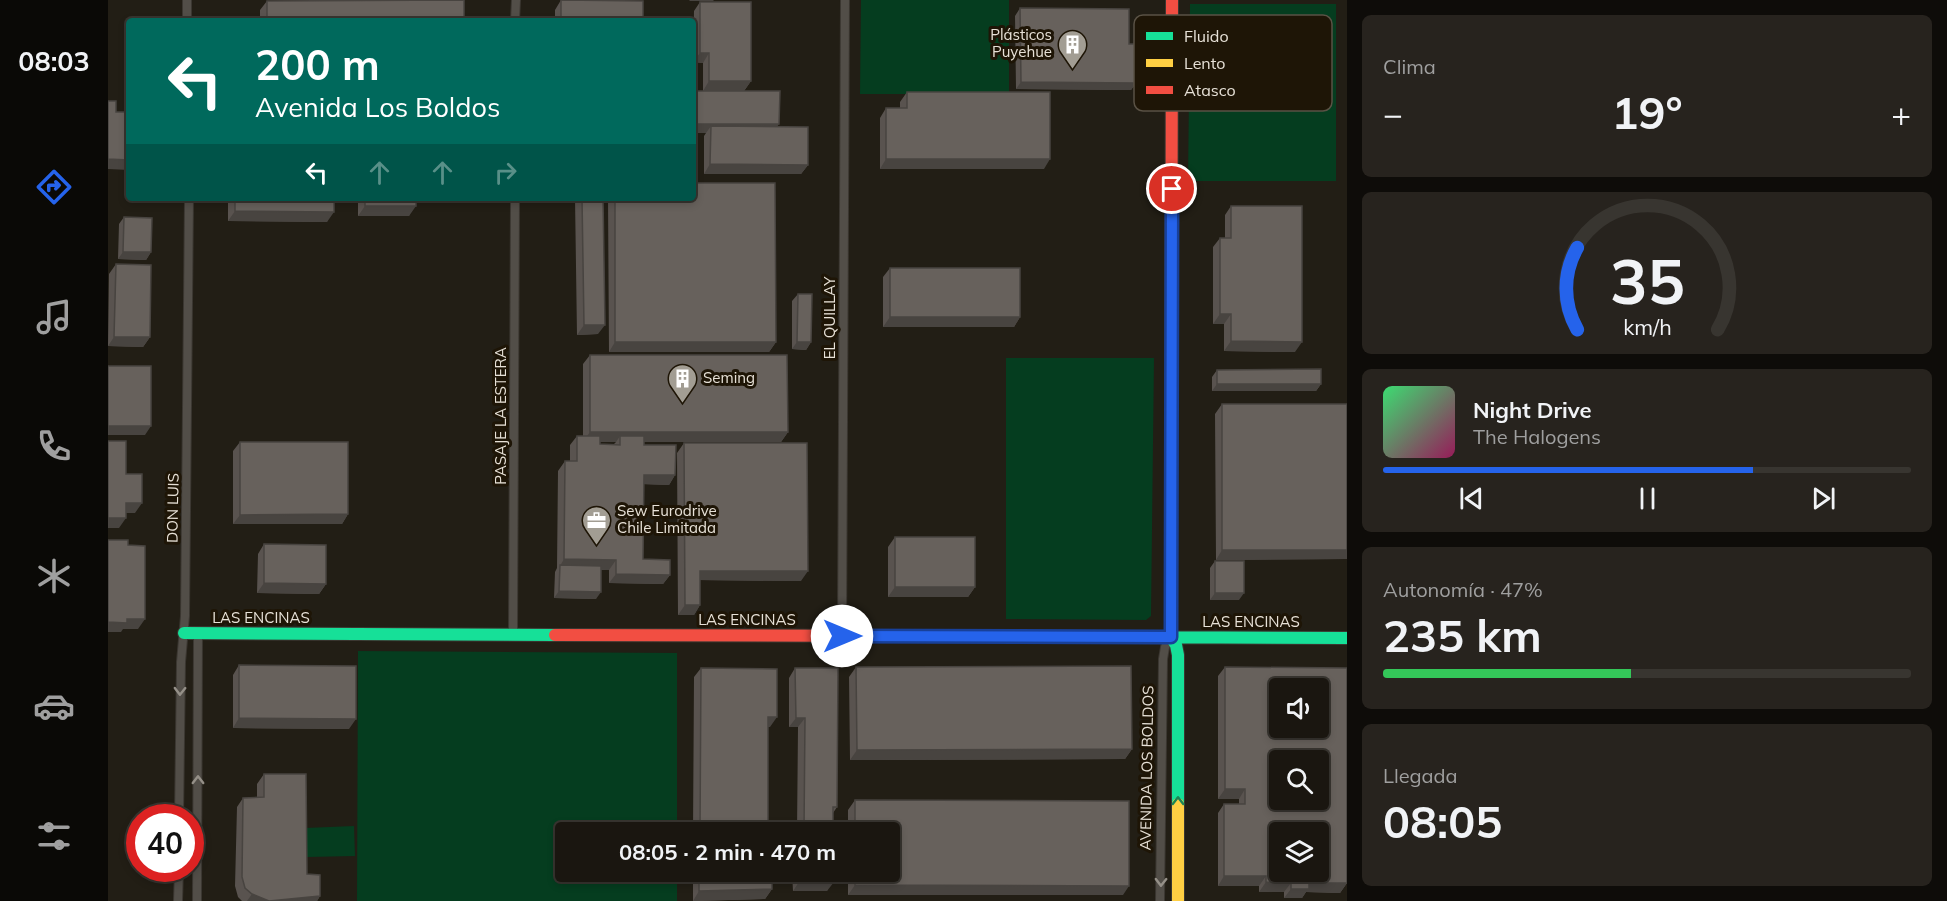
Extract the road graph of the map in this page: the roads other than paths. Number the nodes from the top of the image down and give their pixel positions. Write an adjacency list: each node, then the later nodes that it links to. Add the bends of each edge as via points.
1 (187, 0): 6 (street)
2 (516, 0): 7 (street)
3 (845, 0): 14 (street, EL QUILLAY)
4 (1172, 0): 5 (street, AVENIDA LOS BOLDOS)
5 (1172, 15)
6 (187, 18)
7 (515, 18)
8 (1172, 111): 15 (street, AVENIDA LOS BOLDOS)
9 (189, 201): 11 (street, DON LUIS)
10 (515, 201): 13 (street, PASAJE LA ESTERA)
11 (184, 633): 12 (street, LAS ENCINAS); 17 (street, DON LUIS, one-way to 17)
12 (198, 633): 13 (street, LAS ENCINAS); 20 (street, one-way to 12)
13 (513, 634): 14 (street, LAS ENCINAS)
14 (842, 636): 15 (street, LAS ENCINAS)
15 (1171, 637): 16 (street, LAS ENCINAS); 21 (street, AVENIDA LOS BOLDOS, one-way to 21, via 1163,659); 22 (street, AVENIDA LOS BOLDOS, one-way to 15, via 1178,655)
16 (1347, 638)
17 (179, 804)
18 (179, 882): 19 (street)
19 (178, 901)
20 (197, 901)
21 (1160, 901)
22 (1178, 901)

